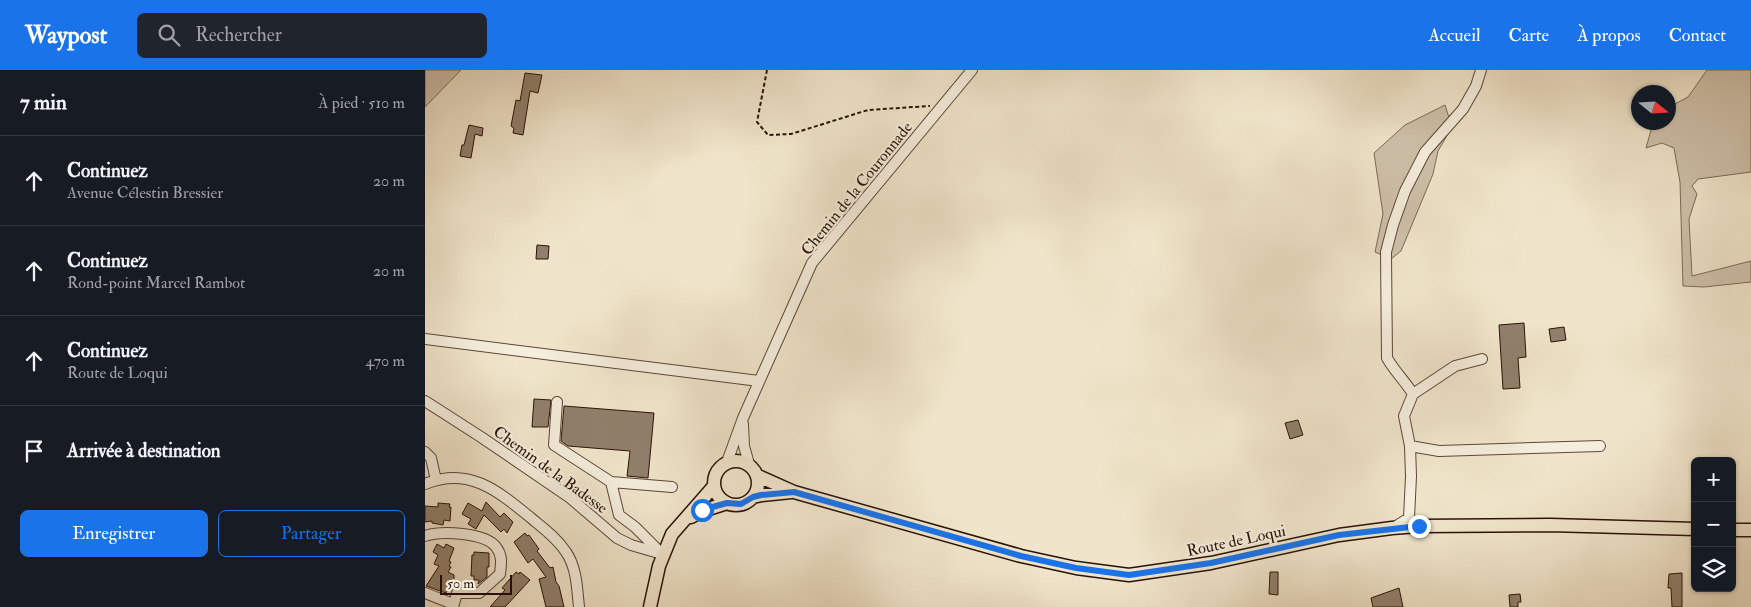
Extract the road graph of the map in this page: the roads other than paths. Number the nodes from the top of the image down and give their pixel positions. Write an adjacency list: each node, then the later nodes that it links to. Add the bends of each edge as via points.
1 (972, 70): 5 (street, Chemin de la Couronnade, via 812,263)
2 (1481, 70): 6 (street, via 1463,109 1425,152 1405,191 1386,252 1387,358)
3 (425, 339): 5 (street)
4 (1482, 359): 6 (street, via 1455,366)
5 (759, 381): 9 (street, Chemin de la Couronnade)
6 (1413, 394): 10 (street, via 1404,416)
7 (425, 401): 30 (street, Chemin de la Badesse, via 569,497 617,538)
8 (557, 402): 17 (street, via 554,445)
9 (743, 418): 13 (street, Chemin de la Couronnade); 14 (street, Chemin de la Couronnade, via 744,446)
10 (1410, 446): 11 (street, via 1439,451); 25 (street, via 1409,518)
11 (1599, 446)
12 (425, 452): 16 (street, via 431,458)
13 (727, 462): 14 (main road); 19 (main road, via 717,472)
14 (749, 464): 15 (main road)
15 (757, 476): 21 (main road, Route de Loqui); 22 (main road, via 759,484)
16 (436, 480): 18 (street); 33 (street, via 453,477 493,489 551,534 567,553 575,572)
17 (611, 482): 20 (street); 30 (street, via 619,515 635,526)
18 (425, 484)
19 (714, 486): 23 (main road); 24 (main road)
20 (672, 487)
21 (794, 492): 22 (main road, Route de Loqui); 25 (main road, Route de Loqui, via 1021,556 1129,575 1211,563 1339,535)
22 (753, 497): 23 (main road, via 741,504)
23 (727, 503): 24 (main road, via 702,510)
24 (685, 520): 30 (main road, via 671,534)
25 (1392, 528): 26 (main road, Route de Loqui, via 1550,525)
26 (1691, 529)
27 (1736, 530): 28 (main road)
28 (1751, 530)
29 (425, 536): 32 (street, via 435,532 483,538 496,546 502,559 500,574 479,593 457,594)
30 (662, 554): 34 (main road)
31 (425, 593): 32 (street)
32 (453, 605)
33 (579, 607)
34 (650, 607)

